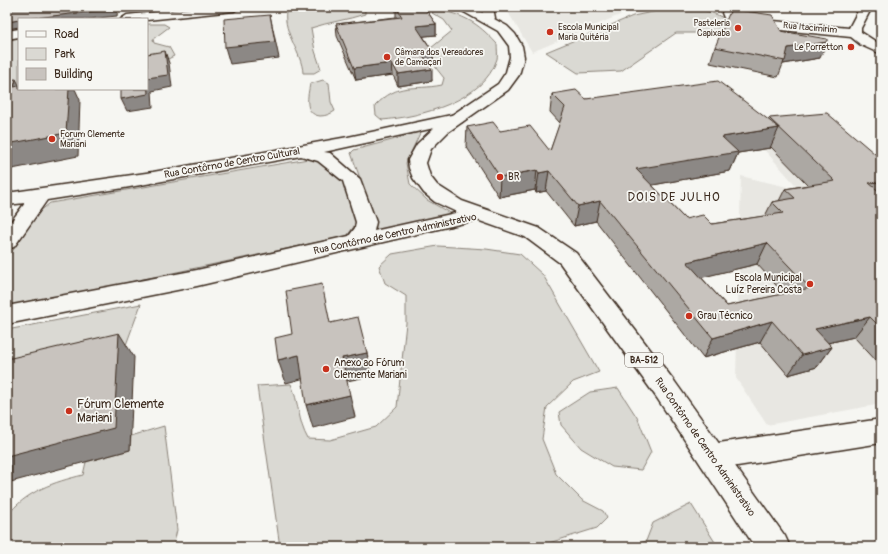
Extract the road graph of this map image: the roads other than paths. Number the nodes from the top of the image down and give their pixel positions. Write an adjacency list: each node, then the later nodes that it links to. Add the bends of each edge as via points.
1 (157, 7): 7 (street)
2 (234, 7): 7 (street)
3 (461, 7): 6 (street, Rua Contôrno de Centro Cultural / BA-512)
4 (731, 7): 10 (street, Rua Itacimirim, via 729,17 746,22)
5 (866, 7): 10 (street)
6 (488, 12): 13 (street, Rua Contôrno de Centro Cultural / BA-512, via 512,39 518,61 502,89)
7 (169, 14): 8 (street)
8 (135, 18)
9 (18, 33): 11 (street)
10 (855, 33): 12 (street)
11 (7, 35)
12 (881, 50)
13 (456, 119): 14 (street, Rua Contôrno de Centro Cultural); 19 (street, Rua Contôrno de Centro Cultural / BA-512, via 429,141 417,158 418,168 423,179 444,198)
14 (342, 143): 15 (street, Rua Contôrno de Centro Cultural); 16 (street, via 347,151)
15 (301, 150): 16 (street, via 324,157); 17 (street, Rua Contôrno de Centro Cultural)
16 (351, 179): 21 (street, via 366,222 365,229)
17 (40, 196): 18 (street, Rua Contôrno de Centro Cultural); 20 (street)
18 (7, 199)
19 (478, 214): 21 (street, Rua Contôrno de Centro Administrativo); 24 (street, Rua Contôrno de Centro Administrativo / BA-512, via 526,230 551,244 568,258 666,390)
20 (7, 242)
21 (356, 242): 22 (street, Rua Contôrno de Centro Administrativo, via 196,278)
22 (7, 315)
23 (881, 431): 24 (street)
24 (712, 458): 25 (street, Rua Contôrno de Centro Administrativo / BA-512)
25 (774, 547)

